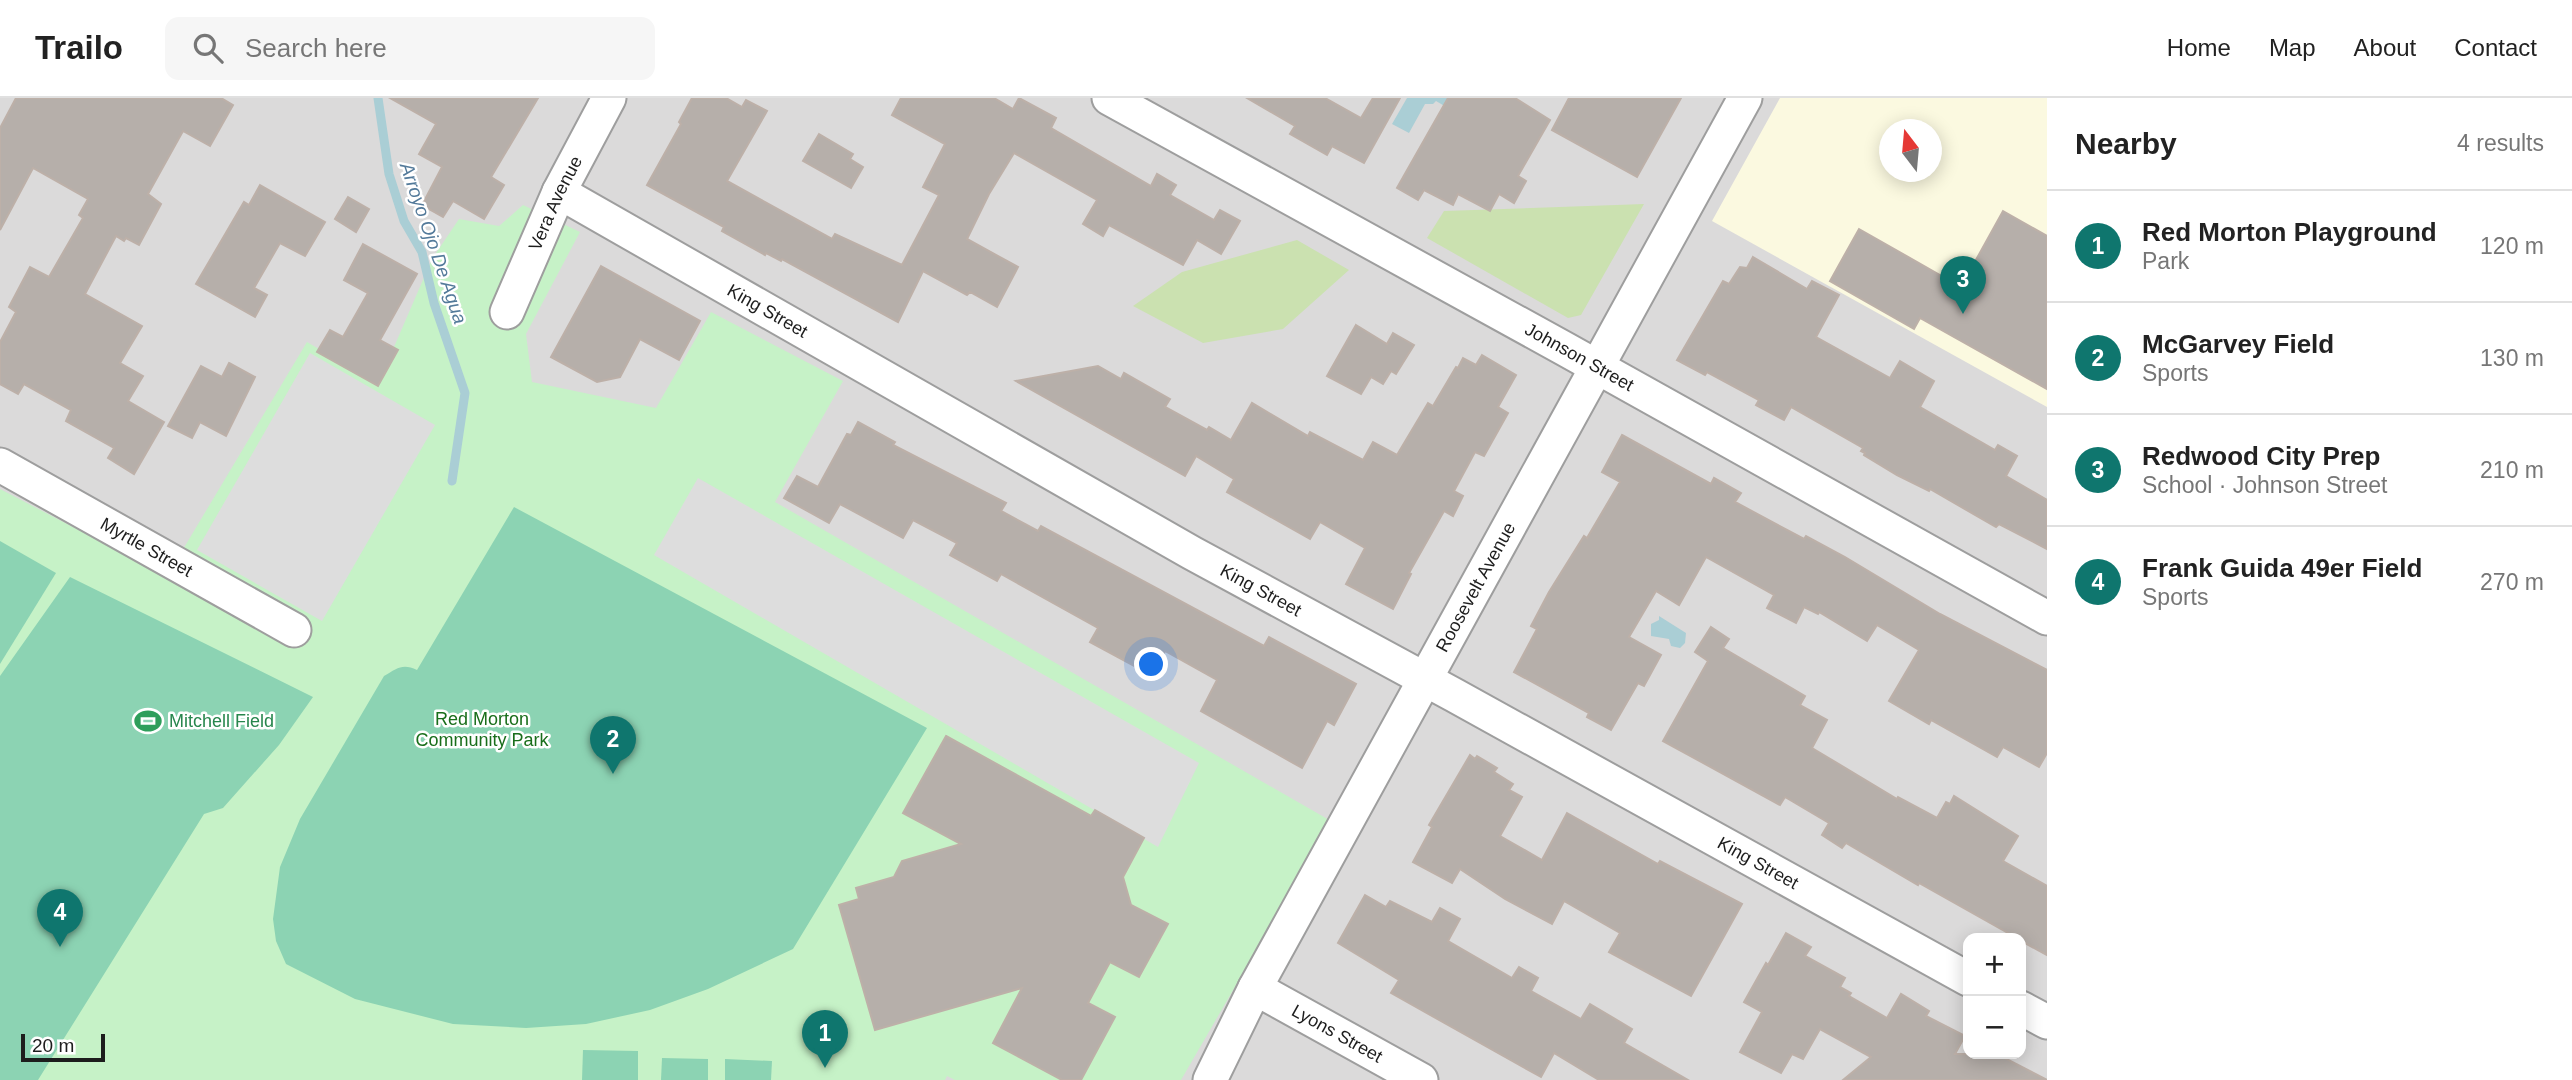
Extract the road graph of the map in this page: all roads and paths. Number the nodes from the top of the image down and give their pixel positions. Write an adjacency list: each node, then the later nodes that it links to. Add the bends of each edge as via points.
1 (609, 98): 4 (street, Vera Avenue)
2 (1110, 98): 6 (street, Johnson Street)
3 (1745, 98): 6 (street, Roosevelt Avenue)
4 (559, 192): 5 (street, Vera Avenue); 10 (street, King Street)
5 (507, 312)
6 (1595, 367): 8 (street, Johnson Street); 10 (street, Roosevelt Avenue)
7 (0, 466): 9 (street, Myrtle Street)
8 (2047, 618)
9 (294, 630)
10 (1424, 680): 11 (street, King Street); 12 (street, Roosevelt Avenue)
11 (1963, 976)
12 (1255, 988): 15 (street, Roosevelt Avenue); 16 (street, Lyons Street)
13 (2026, 1011): 14 (street)
14 (2047, 1022)
15 (1210, 1080)
16 (1420, 1080)

